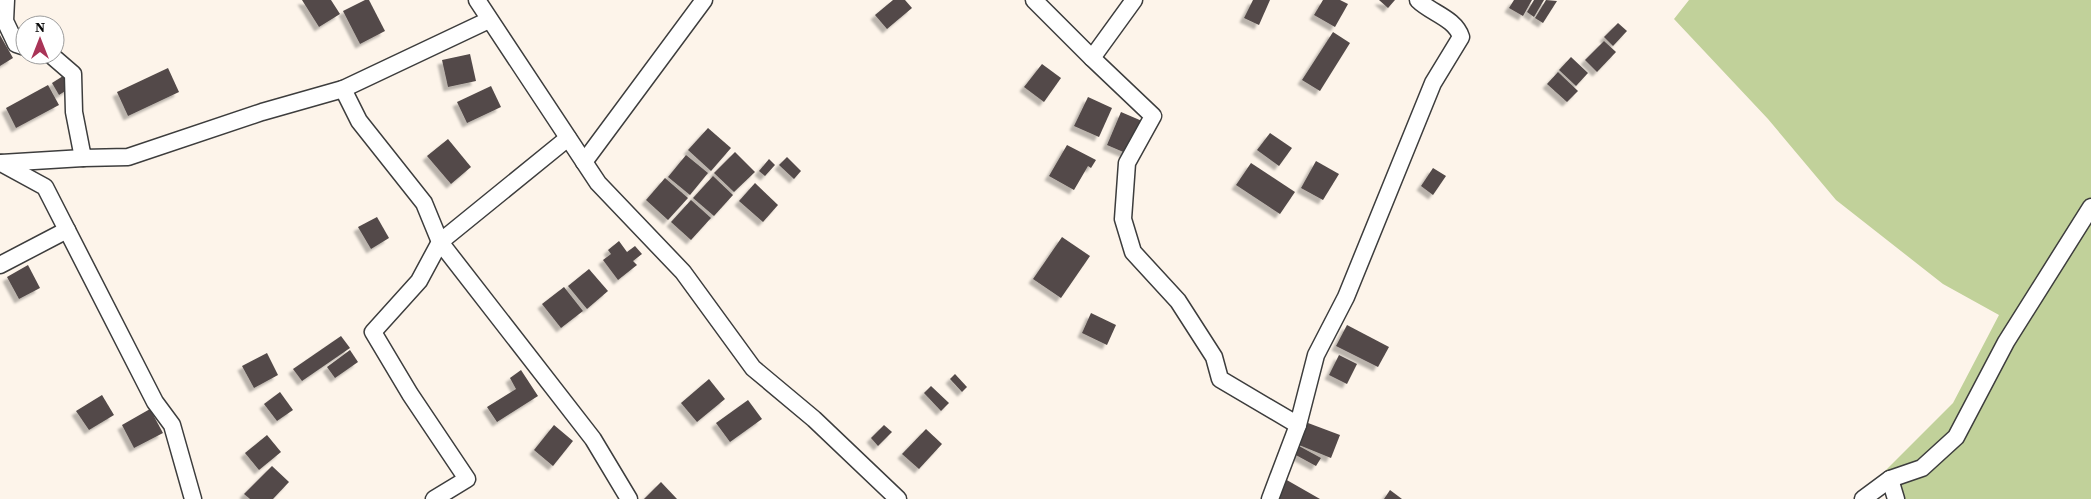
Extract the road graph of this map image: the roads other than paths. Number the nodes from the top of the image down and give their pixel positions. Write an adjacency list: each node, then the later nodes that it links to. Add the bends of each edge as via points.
1 (6, 0): 8 (street, via 5,21)
2 (477, 0): 7 (street)
3 (704, 0): 14 (street)
4 (1034, 0): 9 (street)
5 (1134, 0): 9 (street)
6 (1418, 0): 20 (street, via 1455,24 1460,37 1433,83 1346,297 1316,355)
7 (489, 20): 11 (street); 12 (street)
8 (15, 42)
9 (1092, 58): 20 (street, via 1153,116 1127,163 1123,219 1134,252 1178,301 1214,357 1220,380)
10 (63, 65): 13 (street, via 73,74 74,112)
11 (343, 89): 13 (street, via 128,157); 18 (street, via 359,121 424,203)
12 (568, 138): 14 (street); 18 (street)
13 (83, 158): 15 (street)
14 (584, 162): 25 (street, via 598,183 683,272 754,368 814,419)
15 (0, 163): 17 (street, via 45,187)
16 (2091, 207): 21 (street, via 2006,342 1956,437 1922,468)
17 (67, 230): 19 (street); 22 (street, via 155,402 172,425)
18 (440, 242): 23 (street, via 419,282 373,332 467,479); 24 (street, via 593,439)
19 (0, 265)
20 (1298, 425): 26 (street)
21 (1890, 479): 27 (street); 28 (street)
22 (193, 499)
23 (434, 499)
24 (629, 499)
25 (898, 499)
26 (1270, 499)
27 (1863, 499)
28 (1896, 499)

